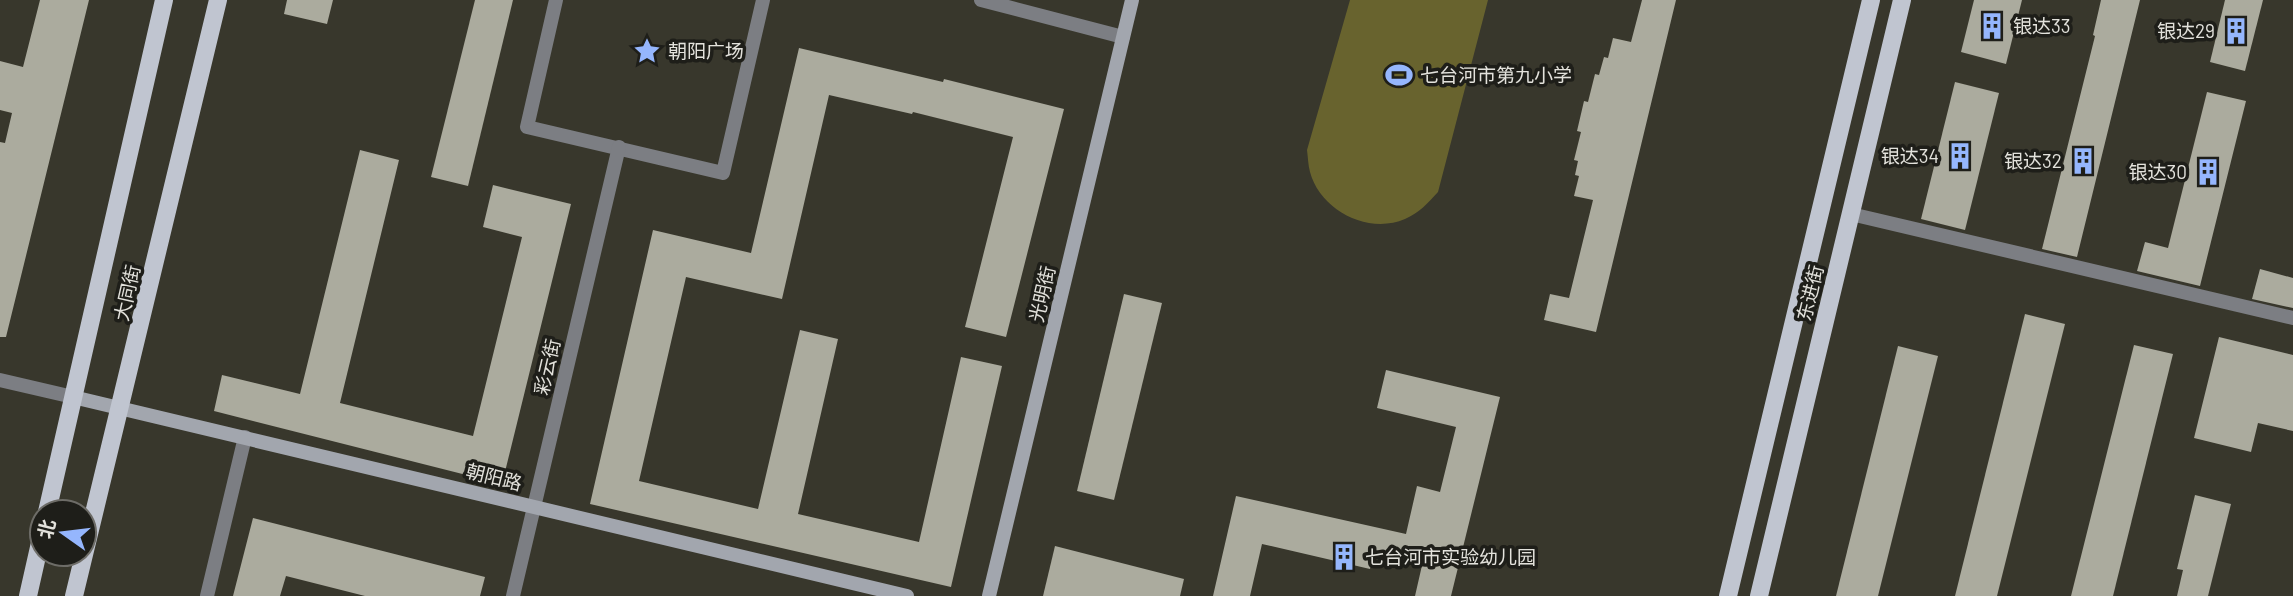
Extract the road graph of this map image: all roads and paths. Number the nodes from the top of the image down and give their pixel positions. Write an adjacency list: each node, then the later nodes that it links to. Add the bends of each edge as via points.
1 (164, 0): 14 (main road, 大同街)
2 (218, 0): 15 (main road, 大同街)
3 (556, 0): 10 (street, via 527,127)
4 (763, 0): 10 (street, via 723,173)
5 (981, 0): 9 (street)
6 (1132, 0): 9 (street, 光明街)
7 (1871, 0): 26 (main road, 东进街)
8 (1902, 0): 11 (main road, 东进街)
9 (1123, 37): 25 (street, 光明街)
10 (619, 148): 18 (street, 彩云街)
11 (1850, 214): 12 (street); 27 (main road, 东进街)
12 (2293, 318)
13 (0, 380): 14 (street)
14 (73, 397): 15 (street, 朝阳路); 17 (main road, 大同街)
15 (121, 408): 16 (street, 朝阳路); 21 (main road, 大同街)
16 (244, 437): 18 (street, 朝阳路); 22 (street)
17 (50, 498)
18 (534, 507): 23 (street, 彩云街); 24 (street, 朝阳路)
19 (34, 568): 20 (main road)
20 (28, 596)
21 (74, 596)
22 (207, 596)
23 (513, 596)
24 (907, 596)
25 (989, 596)
26 (1728, 596)
27 (1759, 596)

